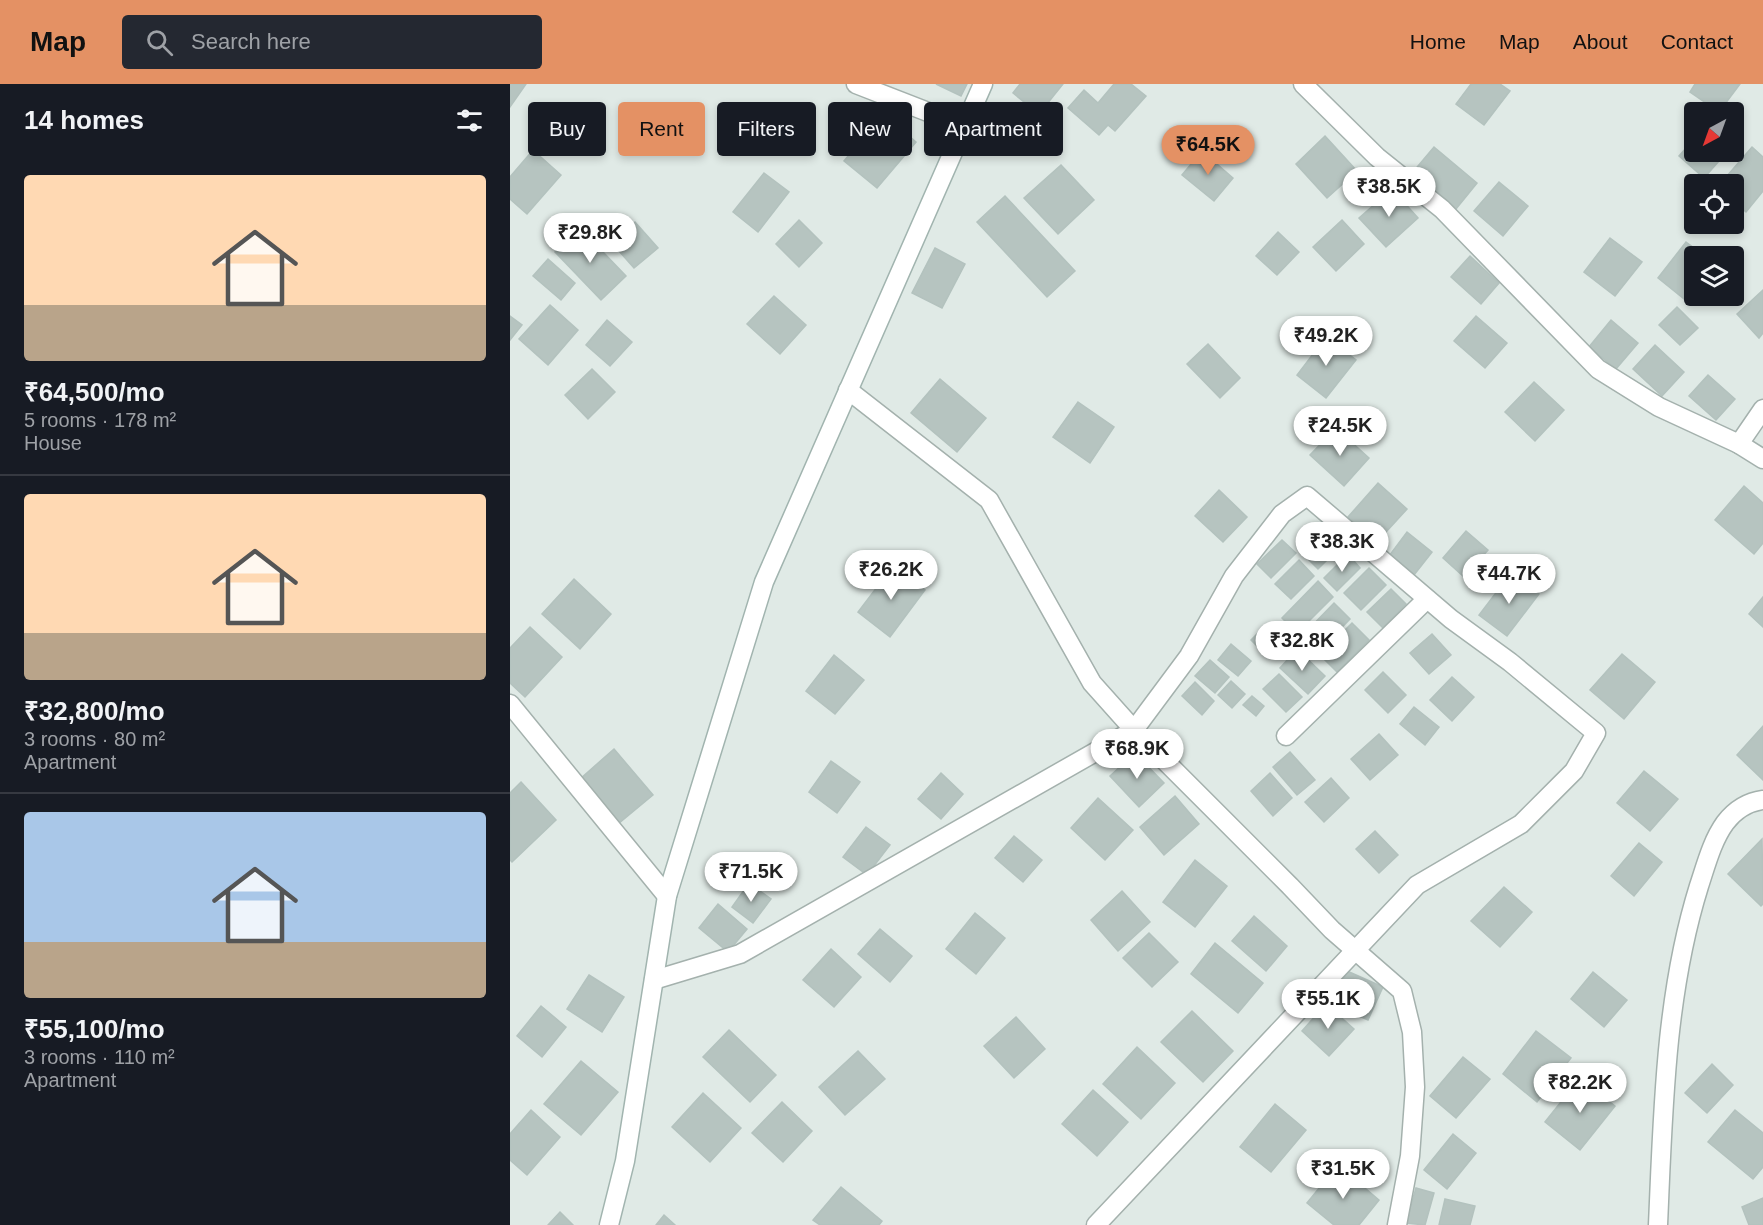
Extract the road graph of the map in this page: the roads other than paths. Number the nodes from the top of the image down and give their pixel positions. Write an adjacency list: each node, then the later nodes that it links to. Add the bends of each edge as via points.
1 (856, 84): 5 (street)
2 (983, 84): 4 (street)
3 (1303, 84): 9 (street, via 1377,157 1442,209 1598,369 1659,407)
4 (975, 102)
5 (924, 110)
6 (951, 156): 7 (street)
7 (848, 390): 13 (street, via 989,500 1092,683); 16 (street, via 764,582)
8 (1763, 409): 9 (street)
9 (1739, 444): 10 (street)
10 (1763, 459)
11 (1427, 599): 13 (street, via 1307,496 1282,514 1234,576 1189,656); 14 (street); 17 (street, via 1596,733 1574,771 1521,824 1417,885)
12 (510, 704): 16 (street)
13 (1134, 730): 17 (street); 18 (street, via 740,954)
14 (1286, 736)
15 (1763, 800): 22 (street, via 1747,803 1726,822 1710,852 1687,927 1663,1107)
16 (667, 896): 18 (street)
17 (1354, 950): 20 (street); 21 (street, via 1402,991 1412,1032 1415,1087 1410,1156)
18 (654, 980): 19 (street, via 626,1161)
19 (609, 1225)
20 (1096, 1225)
21 (1397, 1225)
22 (1658, 1225)

